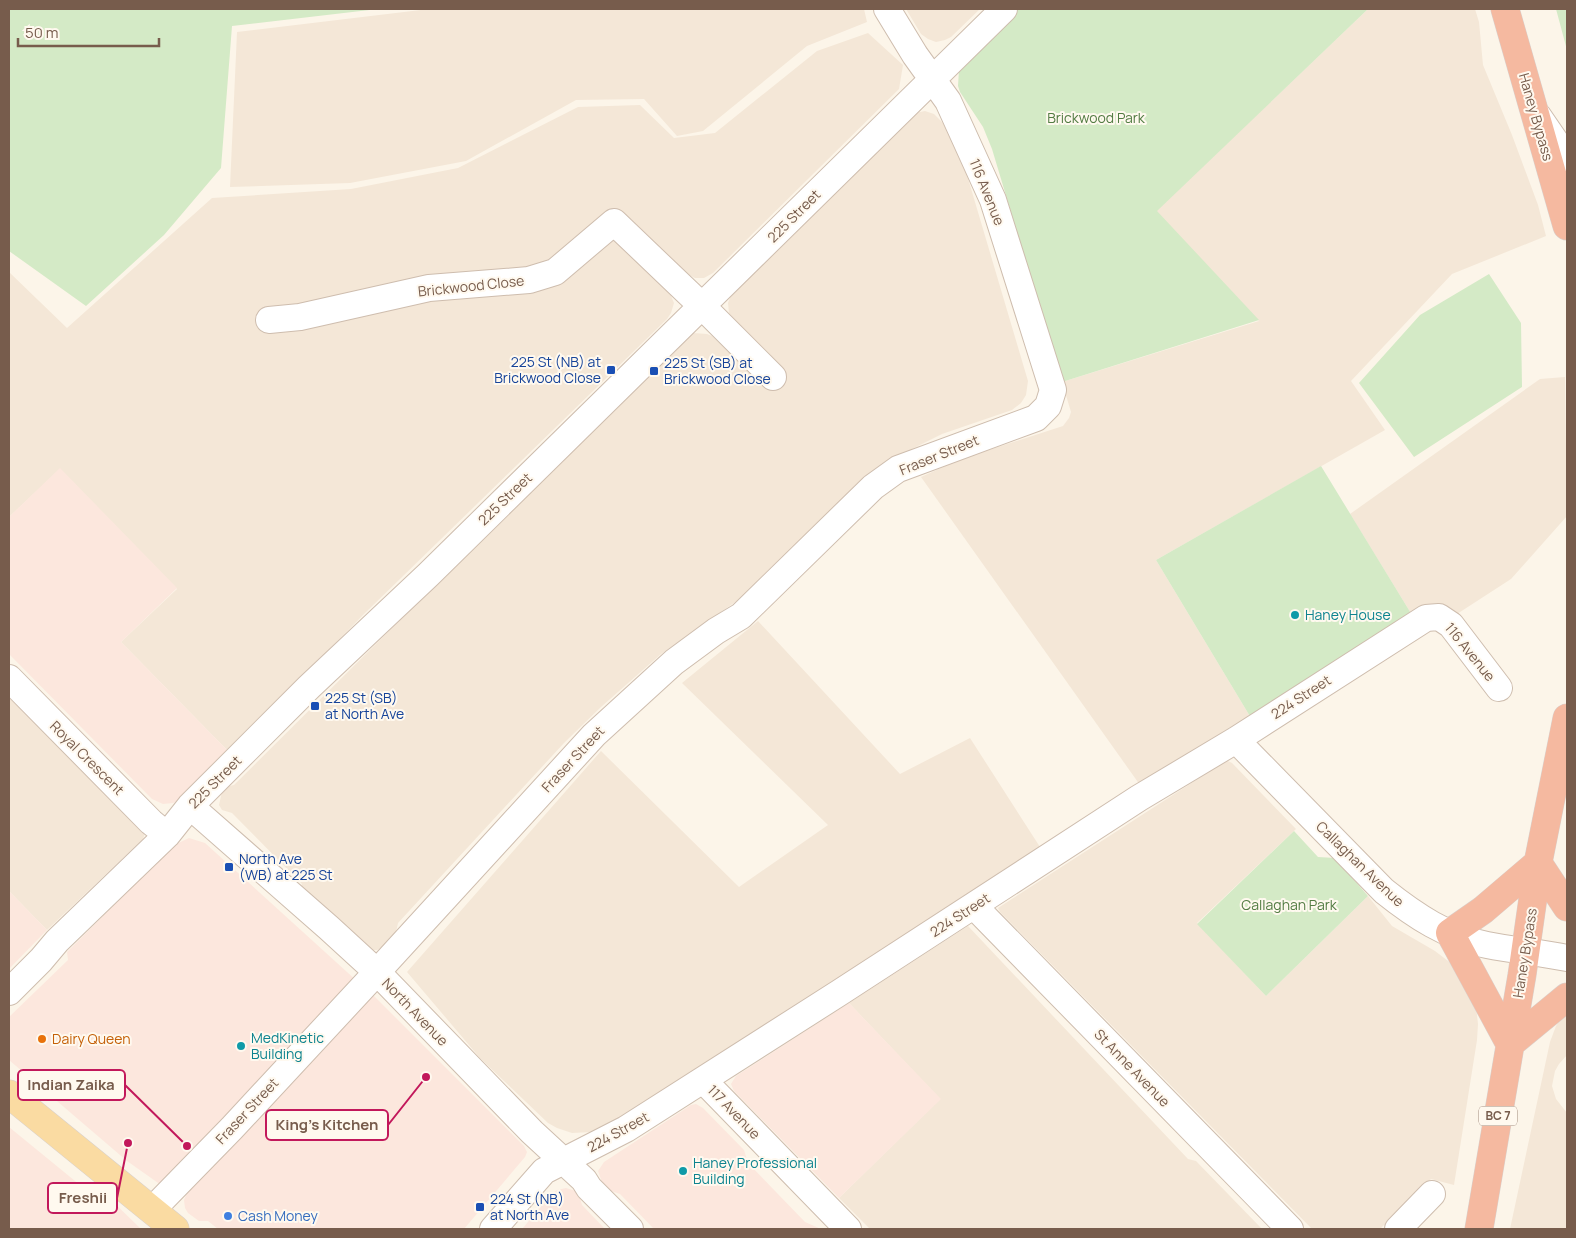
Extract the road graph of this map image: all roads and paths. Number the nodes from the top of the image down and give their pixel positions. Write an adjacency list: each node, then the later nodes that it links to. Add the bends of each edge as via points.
1 (887, 9): 4 (street, 116 Avenue)
2 (1004, 9): 4 (street, 225 Street)
3 (1504, 9): 5 (highway, Haney Bypass)
4 (932, 80): 8 (street, 225 Street); 11 (street, 116 Avenue, via 948,101 993,200)
5 (1536, 113): 6 (street); 7 (highway, Haney Bypass)
6 (1567, 158)
7 (1567, 226)
8 (702, 306): 9 (street, Brickwood Close, via 614,222 555,272 529,280 429,288 300,318); 10 (street, Brickwood Close); 17 (street, 225 Street)
9 (269, 320)
10 (773, 377)
11 (1053, 390): 25 (street, Fraser Street, via 1048,406 1036,418 898,469 873,487 741,616 674,662 594,735)
12 (1439, 617): 14 (street, 116 Avenue, via 1452,625); 16 (street, 224 Street, via 1420,621)
13 (9, 678): 18 (street, Royal Crescent)
14 (1499, 688)
15 (1567, 718): 19 (highway, Haney Bypass / BC 7)
16 (1236, 740): 20 (street, 224 Street, via 1139,798); 22 (street, Callaghan Avenue, via 1384,891 1406,909)
17 (190, 806): 18 (street, 225 Street); 25 (street, North Avenue)
18 (167, 835): 26 (street, 225 Street)
19 (1538, 863): 21 (highway); 22 (highway, via 1483,910); 23 (highway, Haney Bypass / BC 7)
20 (974, 906): 29 (street, 224 Street); 39 (street, St Anne Avenue)
21 (1567, 907)
22 (1450, 933): 23 (street, Callaghan Avenue, via 1486,945); 28 (highway)
23 (1526, 950): 24 (street, Callaghan Avenue); 28 (highway, Haney Bypass / BC 7)
24 (1567, 958)
25 (377, 972): 31 (street, North Avenue); 34 (street, Fraser Street)
26 (9, 992)
27 (1567, 997): 28 (highway)
28 (1510, 1044): 32 (highway, Haney Bypass / BC 7)
29 (703, 1080): 31 (street, 224 Street, via 626,1129); 38 (street, 117 Avenue)
30 (9, 1094): 34 (main road)
31 (563, 1160): 36 (street, 224 Street, via 544,1171); 37 (street, North Avenue)
32 (1486, 1189): 41 (highway, Haney Bypass / BC 7); 42 (highway, Haney Bypass / BC 7)
33 (1432, 1194): 40 (street)
34 (152, 1210): 35 (main road)
35 (175, 1229)
36 (493, 1229)
37 (630, 1229)
38 (848, 1229)
39 (1290, 1229)
40 (1398, 1229)
41 (1479, 1229)
42 (1487, 1229)

